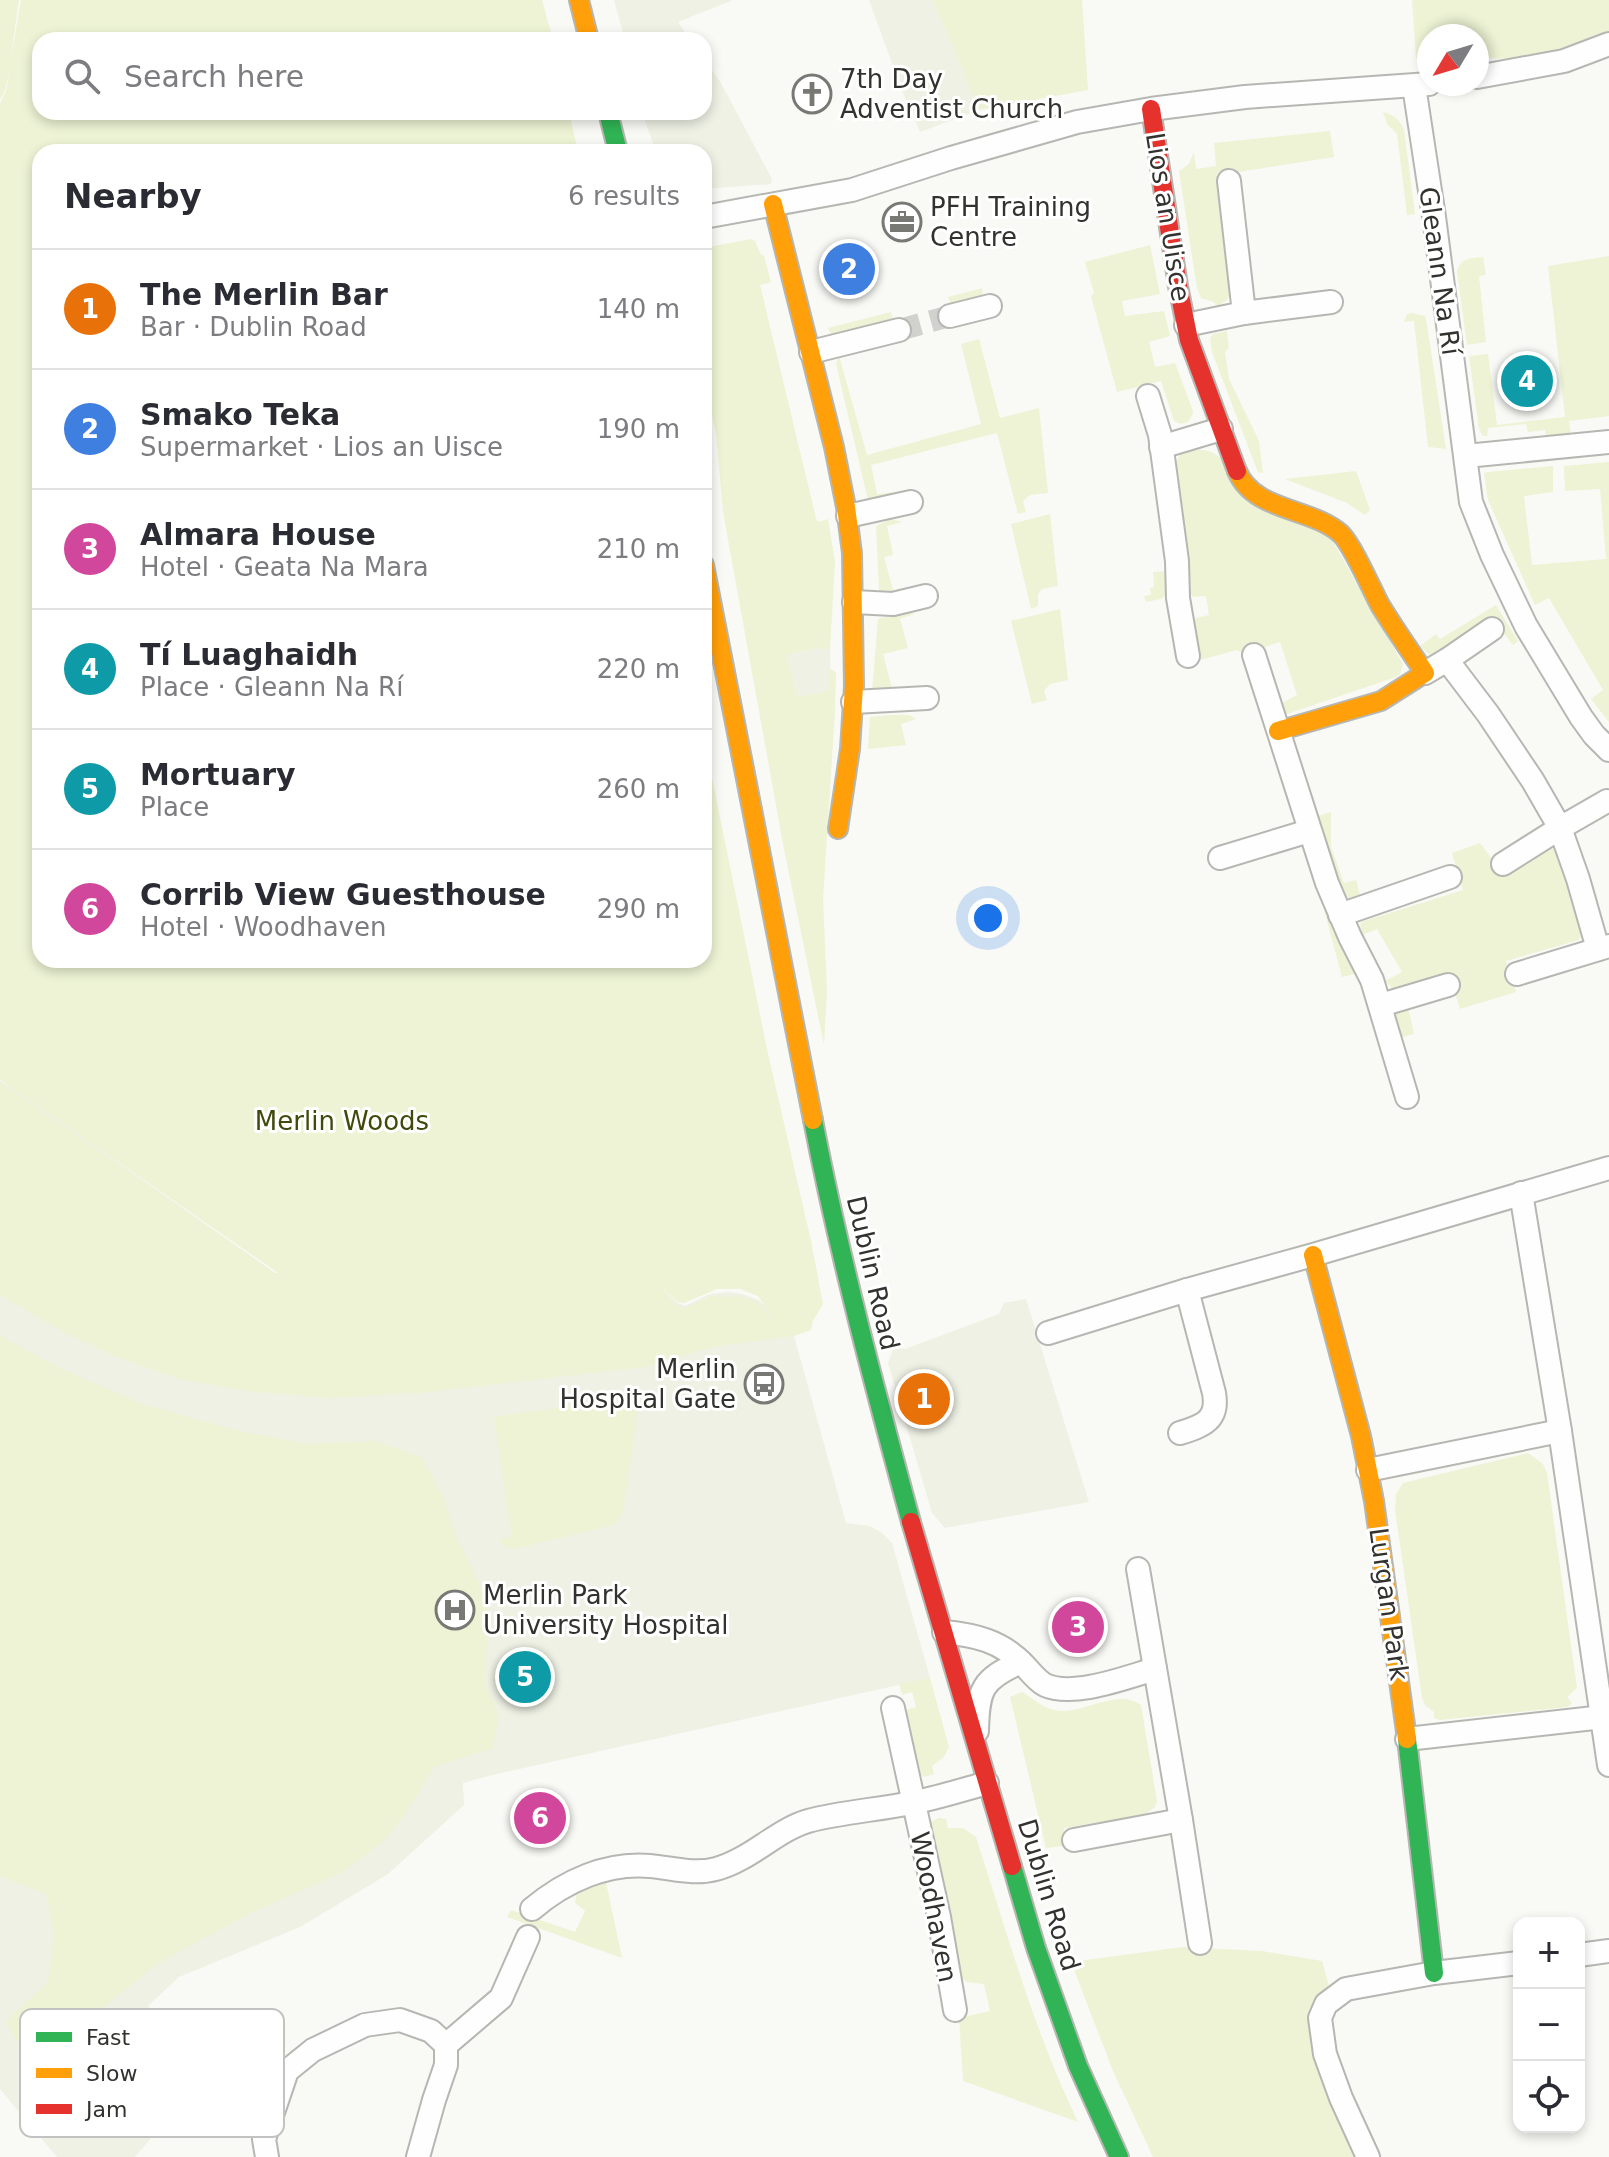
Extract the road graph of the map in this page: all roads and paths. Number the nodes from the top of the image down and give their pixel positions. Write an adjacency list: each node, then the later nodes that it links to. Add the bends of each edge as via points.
1 (579, 0): 2 (street)
2 (587, 32)
3 (1609, 44): 4 (street, via 1564,61)
4 (1489, 75)
5 (1417, 85): 7 (street)
6 (1422, 96): 24 (street, Gleann Na Rí)
7 (1151, 109): 11 (street, via 1063,126 852,190); 17 (street, Lios an Uisce)
8 (610, 120): 9 (street)
9 (616, 144)
10 (1229, 181): 15 (street)
11 (773, 204): 12 (street); 19 (street)
12 (712, 215)
13 (1331, 302): 15 (street, Lios an Uisce)
14 (990, 306): 16 (street)
15 (1244, 313): 17 (street, Lios an Uisce)
16 (950, 316)
17 (1186, 325): 21 (street, Lios an Uisce)
18 (899, 330): 19 (street)
19 (811, 352): 26 (street)
20 (1148, 396): 23 (street)
21 (1221, 429): 23 (street); 34 (street, Lios an Uisce, via 1247,489 1344,537)
22 (1609, 442): 24 (street)
23 (1161, 447): 32 (street)
24 (1466, 456): 38 (street, Gleann Na Rí, via 1471,502 1511,597 1581,717)
25 (911, 502): 26 (street)
26 (848, 516): 28 (street)
27 (926, 596): 28 (street, via 893,604)
28 (854, 602): 36 (street)
29 (712, 606): 61 (street, Dublin Road, via 827,1192 866,1357)
30 (1492, 629): 33 (street)
31 (1254, 655): 37 (street)
32 (1188, 656)
33 (1447, 660): 34 (street); 40 (street)
34 (1425, 673): 37 (street, via 1381,701)
35 (927, 698): 36 (street)
36 (853, 702): 41 (street)
37 (1278, 731): 42 (street)
38 (1609, 750)
39 (1607, 801): 40 (street)
40 (1560, 828): 44 (street); 47 (street)
41 (838, 829)
42 (1309, 831): 43 (street); 46 (street)
43 (1220, 858)
44 (1503, 864)
45 (1450, 877): 46 (street)
46 (1340, 915): 50 (street)
47 (1603, 948): 48 (street)
48 (1517, 974)
49 (1448, 985): 50 (street)
50 (1381, 1005): 51 (street)
51 (1407, 1097)
52 (1609, 1168): 53 (street)
53 (1521, 1193): 54 (street); 57 (street)
54 (1313, 1255): 55 (street); 59 (street, Lurgan Park)
55 (1187, 1290): 56 (street); 58 (street, via 1216,1409 1209,1420)
56 (1048, 1333)
57 (1560, 1431): 59 (street); 65 (street)
58 (1180, 1433)
59 (1368, 1470): 66 (street, Lurgan Park)
60 (1138, 1569): 63 (street)
61 (944, 1632): 62 (street, via 999,1644); 67 (street, Dublin Road)
62 (1021, 1662): 63 (street, via 1047,1686 1064,1689); 67 (street, via 998,1672 985,1687 978,1708)
63 (1155, 1669): 71 (street)
64 (893, 1708): 70 (street, Woodhaven)
65 (1603, 1717): 66 (street); 68 (street)
66 (1407, 1739): 79 (street, Lurgan Park)
67 (977, 1748): 69 (street, Dublin Road)
68 (1609, 1765)
69 (987, 1783): 70 (street, Woodhaven); 86 (street, Dublin Road, via 1054,2001)
70 (913, 1803): 73 (street, Woodhaven, via 809,1821 708,1871 640,1865 596,1872 567,1884); 80 (street, Woodhaven)
71 (1181, 1820): 72 (street); 75 (street)
72 (1074, 1840)
73 (532, 1909)
74 (528, 1937): 81 (street, via 501,1998)
75 (1200, 1943)
76 (1609, 1951): 77 (street)
77 (1585, 1954)
78 (1513, 1964): 79 (street)
79 (1434, 1973): 87 (street, via 1346,1989 1321,2014 1328,2064)
80 (955, 2010)
81 (446, 2045): 82 (street, via 431,2031 400,2020 365,2025 313,2050 287,2071); 85 (street, via 446,2065)
82 (284, 2080)
83 (265, 2137): 84 (street)
84 (267, 2157)
85 (418, 2157)
86 (1119, 2157)
87 (1368, 2157)

